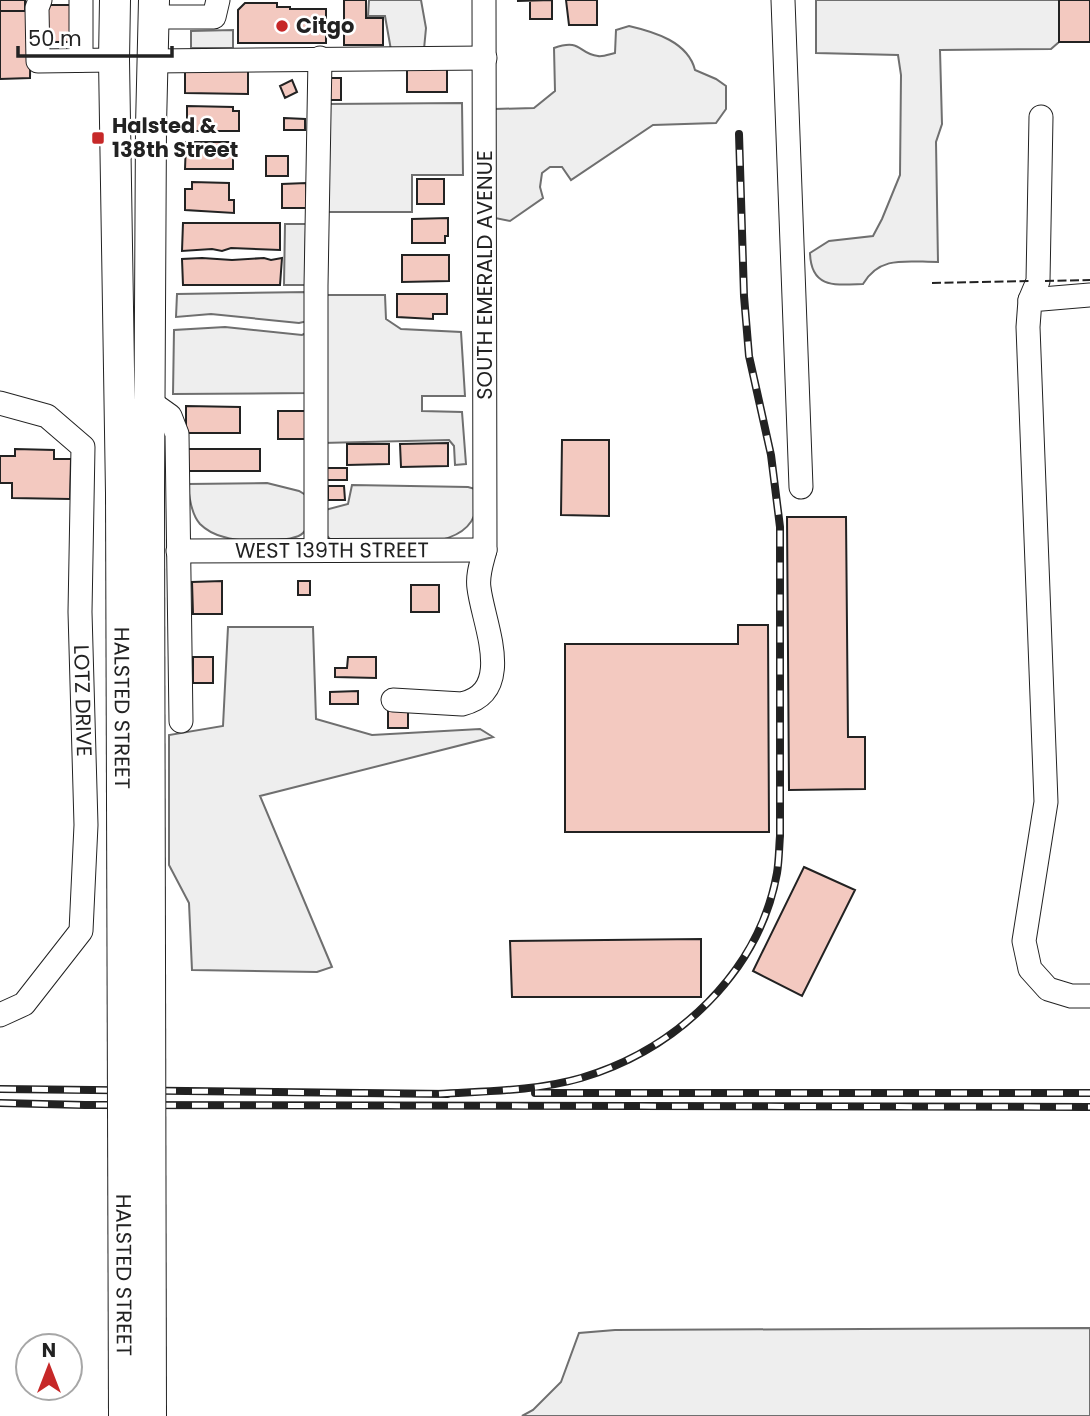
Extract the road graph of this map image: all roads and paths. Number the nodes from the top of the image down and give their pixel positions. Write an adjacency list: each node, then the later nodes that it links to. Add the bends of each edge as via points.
1 (40, 0): 10 (street, via 38,61)
2 (80, 0): 10 (street)
3 (115, 0): 11 (main road, HALSTED STREET)
4 (218, 0): 7 (street, via 214,17)
5 (484, 0): 9 (street, SOUTH EMERALD AVENUE)
6 (783, 0): 18 (street)
7 (154, 8): 12 (main road, HALSTED STREET)
8 (320, 58): 9 (street); 12 (street); 20 (street)
9 (485, 58): 21 (street, SOUTH EMERALD AVENUE)
10 (81, 60): 11 (street)
11 (114, 60): 19 (main road, HALSTED STREET)
12 (153, 61): 16 (main road, HALSTED STREET)
13 (1041, 117): 15 (street, via 1038,281)
14 (1090, 295): 15 (street)
15 (1030, 300): 25 (street, via 1046,802 1024,942 1030,969 1048,989)
16 (149, 401): 19 (main road, HALSTED STREET); 22 (street, via 170,416 177,434)
17 (0, 402): 26 (street, LOTZ DRIVE, via 47,416 83,447 80,612 86,825 81,931 24,1004)
18 (801, 487)
19 (135, 493): 27 (main road, HALSTED STREET, bridge); 28 (main road, HALSTED STREET, bridge)
20 (316, 550): 21 (street, WEST 139TH STREET); 22 (street, WEST 139TH STREET)
21 (485, 550): 23 (street, SOUTH EMERALD AVENUE, via 478,587 493,669 483,694 463,705)
22 (178, 551): 24 (street)
23 (393, 700)
24 (181, 721)
25 (1090, 996)
26 (0, 1015)
27 (124, 1416)
28 (151, 1416)

